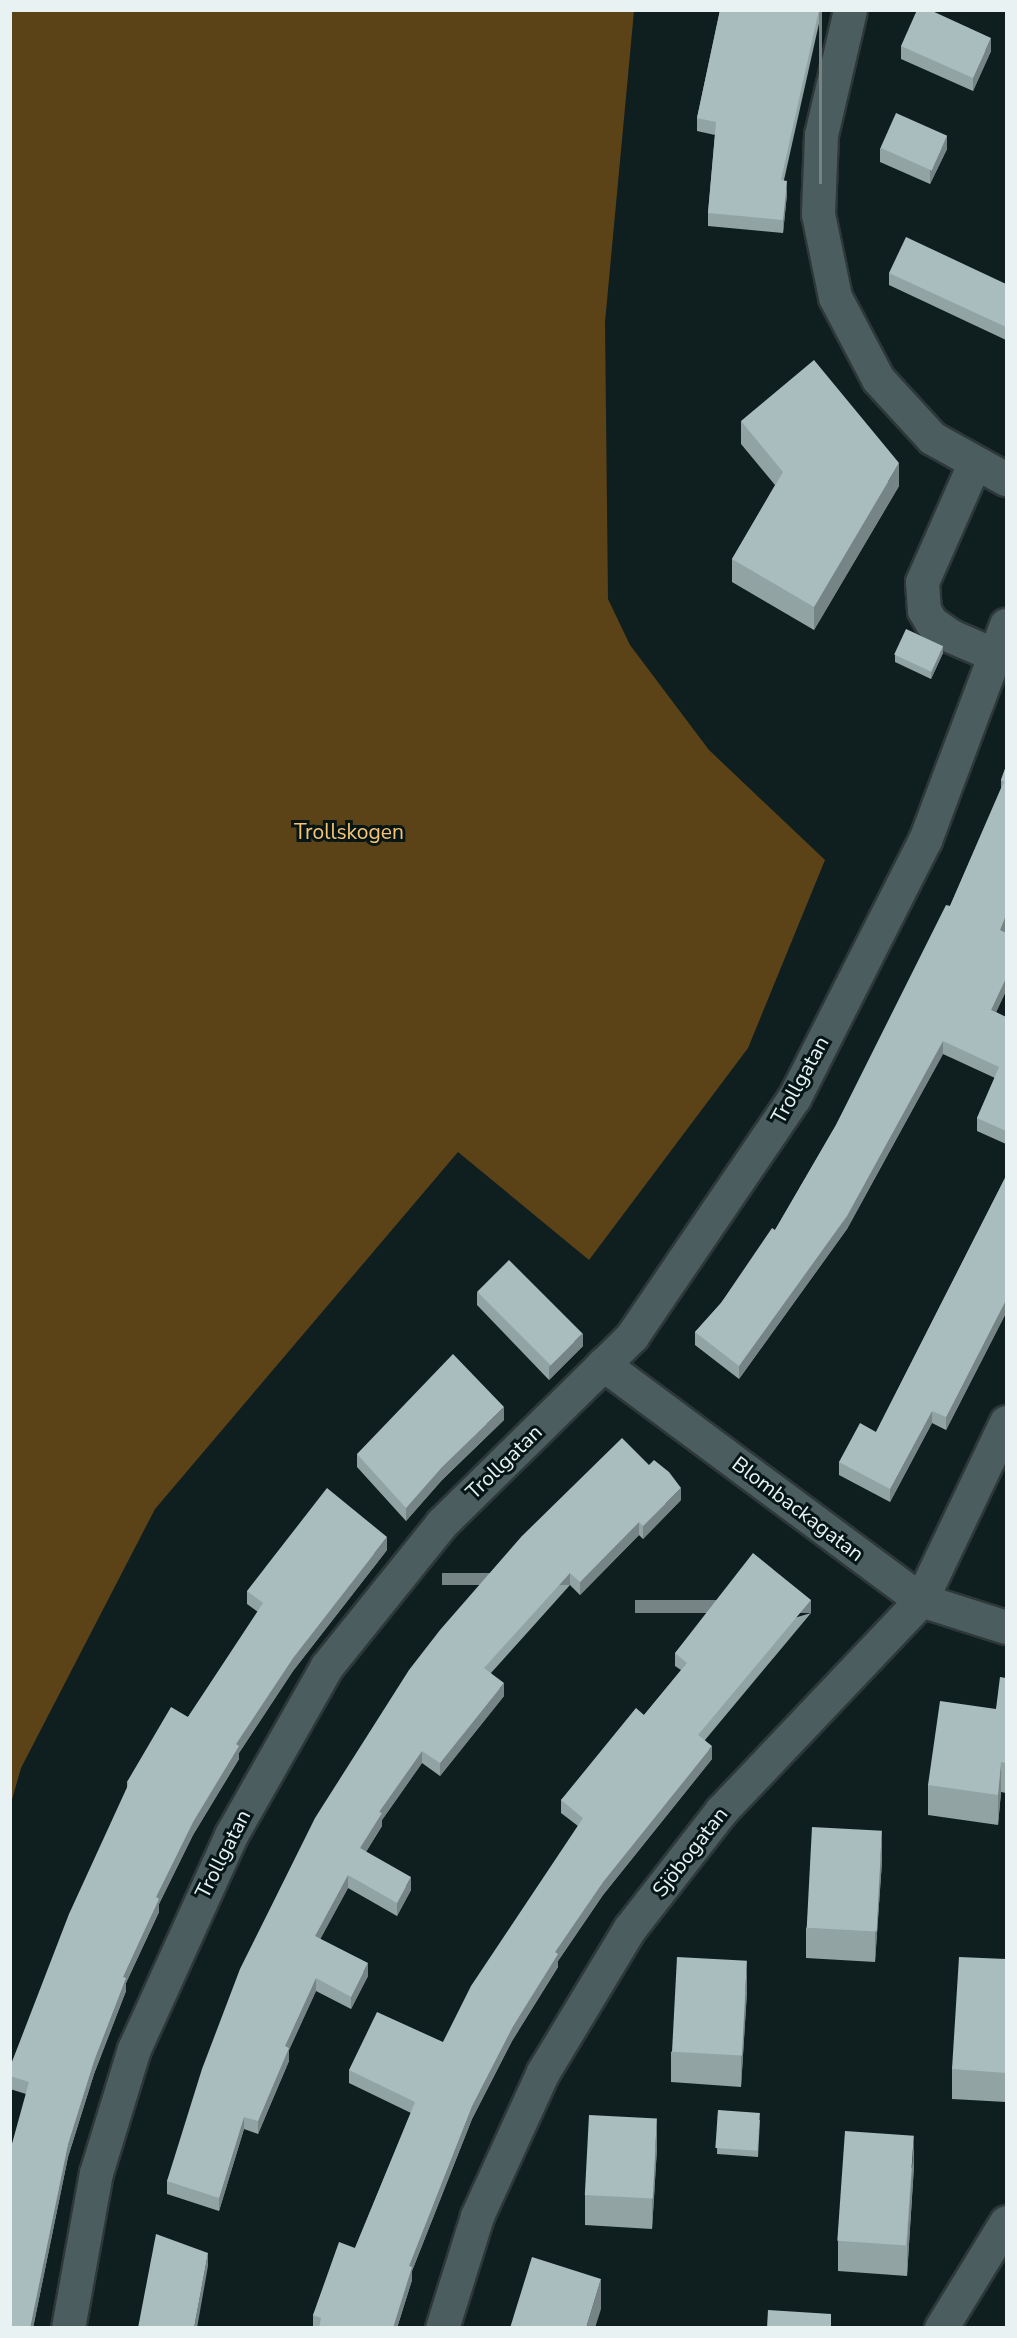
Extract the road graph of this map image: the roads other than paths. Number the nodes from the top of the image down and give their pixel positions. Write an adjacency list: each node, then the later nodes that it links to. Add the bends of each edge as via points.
1 (850, 10): 2 (street, via 821,135 818,214 835,297 878,379 932,438)
2 (974, 464): 3 (street); 5 (street, via 922,582 924,610 931,622 951,636)
3 (1006, 479)
4 (1006, 625): 5 (street, Trollgatan)
5 (995, 655): 6 (street, Trollgatan, via 925,840 794,1098 632,1336)
6 (603, 1364): 8 (street, Blombackagatan); 11 (street, Trollgatan, via 442,1523 327,1666 231,1835 134,2049 96,2173)
7 (1006, 1422): 8 (street, Sjöbogatan)
8 (921, 1600): 9 (street, Blombackagatan); 12 (street, Sjöbogatan, via 721,1811 630,1929 543,2072 477,2216)
9 (1006, 1627)
10 (1006, 2222): 13 (street)
11 (68, 2328)
12 (442, 2328)
13 (941, 2328)

